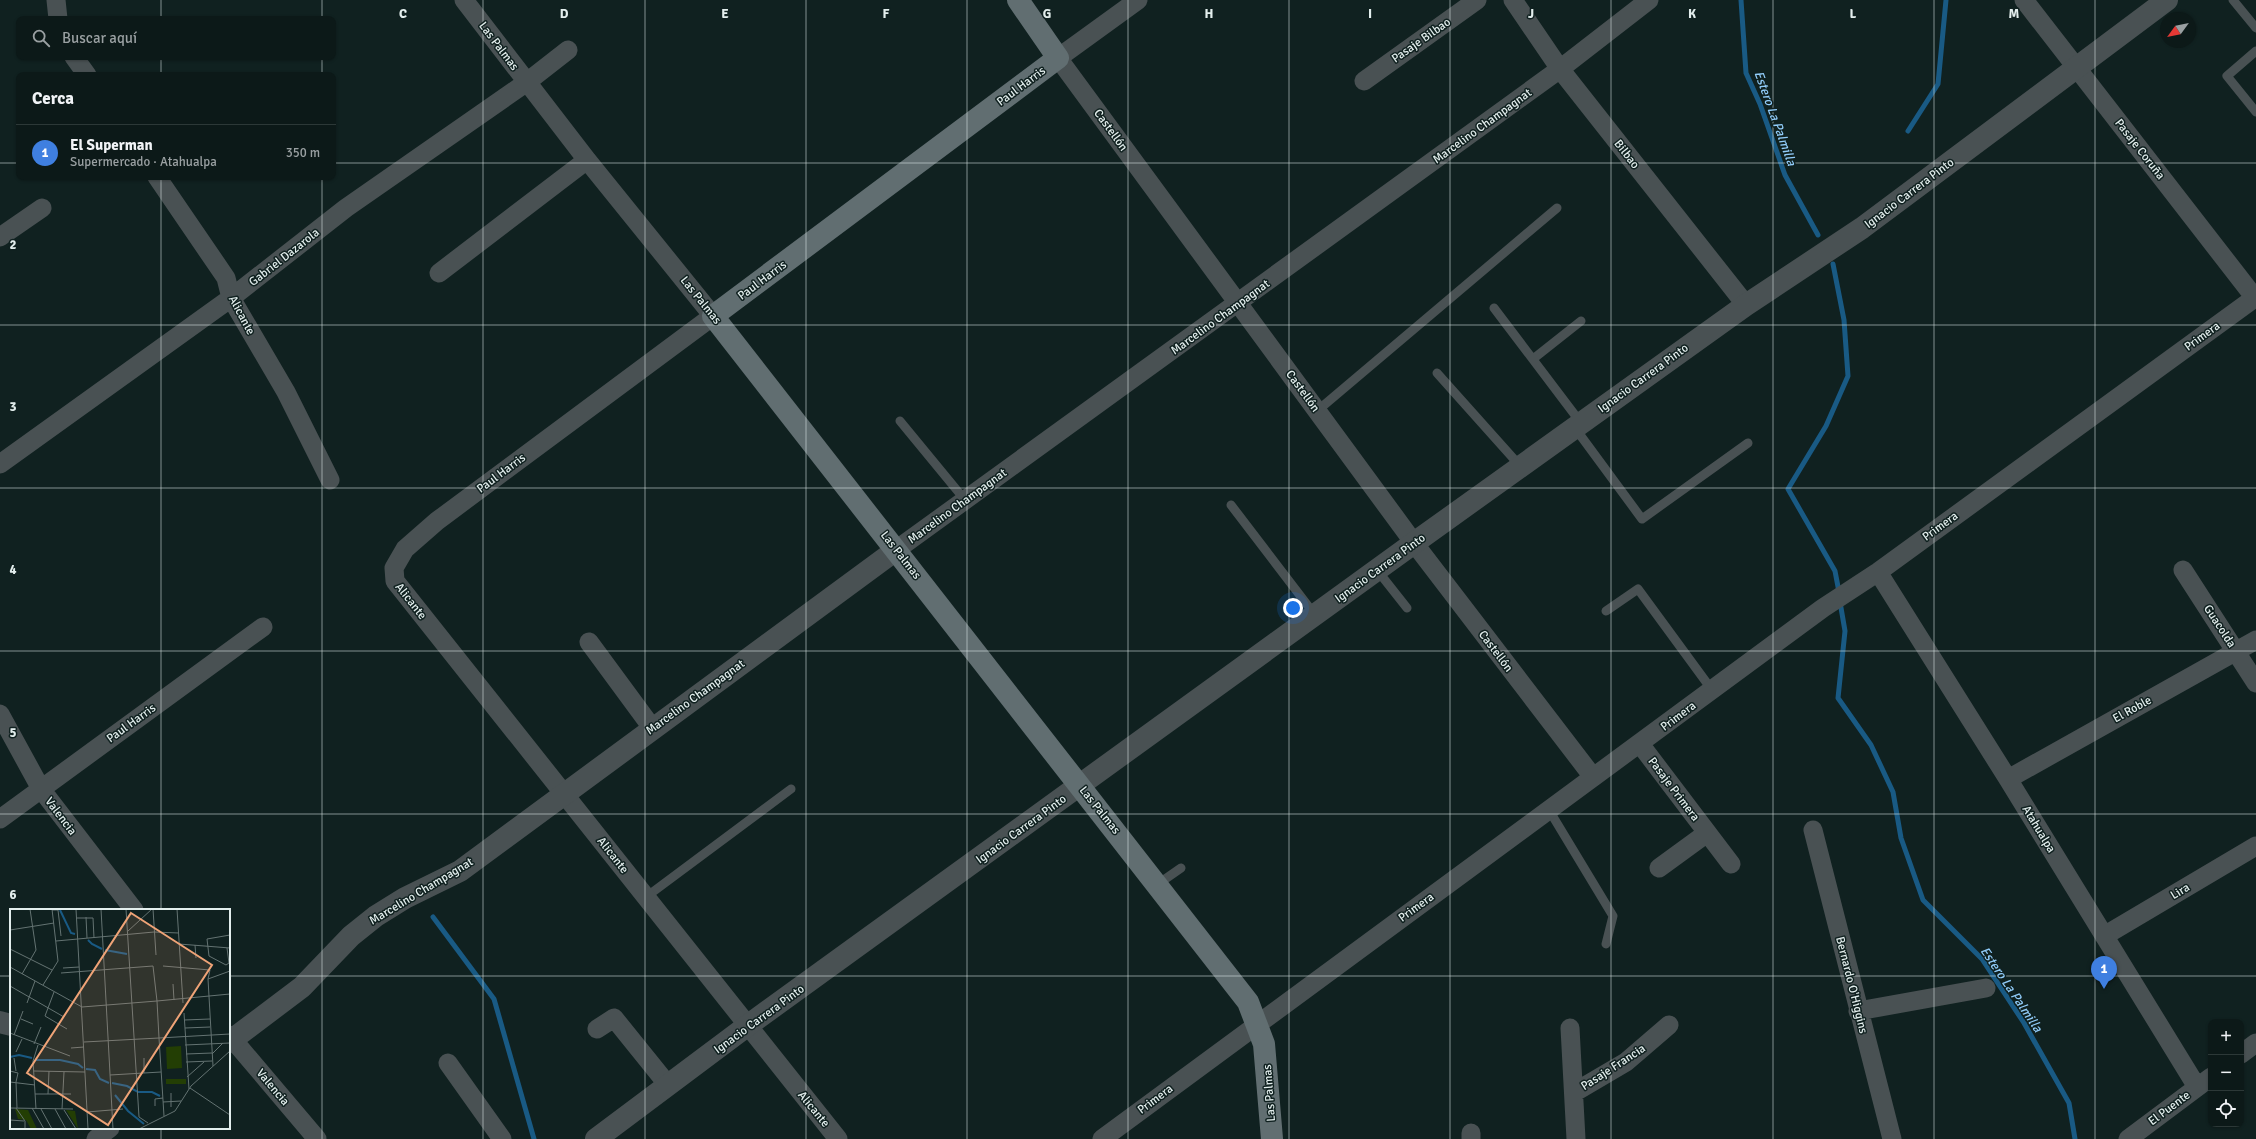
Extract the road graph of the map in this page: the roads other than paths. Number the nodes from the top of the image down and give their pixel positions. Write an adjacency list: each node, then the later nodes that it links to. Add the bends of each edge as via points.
1 (56, 0): 11 (street)
2 (464, 0): 21 (street, Las Palmas)
3 (1018, 0): 15 (main road, Castellón)
4 (1138, 0): 15 (street, Paul Harris)
5 (1477, 0): 20 (street, Pasaje Bilbao)
6 (1513, 0): 18 (street, Bilbao)
7 (1649, 0): 18 (street, Marcelino Champagnat)
8 (2024, 0): 17 (street, Pasaje Coruña)
9 (2167, 0): 17 (street, Ignacio Carrera Pinto)
10 (2233, 0): 12 (lane)
11 (58, 16)
12 (2256, 28)
13 (568, 50): 21 (street, Gabriel Dazarola)
14 (2256, 52): 22 (lane, via 2227,76)
15 (1058, 58): 31 (street, Castellón); 34 (main road, Paul Harris)
16 (76, 60): 19 (street)
17 (2077, 67): 29 (street, Pasaje Coruña); 32 (street, Ignacio Carrera Pinto, via 1862,228)
18 (1560, 69): 31 (street, Marcelino Champagnat); 32 (street, Bilbao)
19 (85, 72)
20 (1364, 81)
21 (527, 82): 23 (street, Las Palmas); 30 (street, Gabriel Dazarola, via 346,208)
22 (2256, 112)
23 (587, 160): 28 (street); 34 (street, Las Palmas)
24 (159, 180): 30 (street, Alicante, via 226,278)
25 (42, 208): 27 (street)
26 (1557, 208): 38 (lane)
27 (0, 237)
28 (439, 273)
29 (2255, 297): 52 (street, Primera)
30 (231, 298): 42 (street, Gabriel Dazarola); 44 (street, Alicante, via 286,392)
31 (1239, 303): 38 (street, Castellón); 45 (street, Marcelino Champagnat)
32 (1746, 305): 40 (street, Ignacio Carrera Pinto)
33 (1494, 308): 36 (lane)
34 (714, 316): 48 (main road, Las Palmas); 49 (street, Paul Harris, via 437,520 405,550)
35 (1581, 321): 36 (lane)
36 (1533, 359): 40 (lane)
37 (1437, 373): 43 (lane)
38 (1317, 411): 47 (street, Castellón)
39 (900, 421): 45 (lane)
40 (1578, 425): 41 (lane, via 1642,519); 43 (street, Ignacio Carrera Pinto)
41 (1748, 443)
42 (2, 459)
43 (1521, 467): 47 (street, Ignacio Carrera Pinto)
44 (330, 480)
45 (965, 500): 48 (street, Marcelino Champagnat)
46 (1232, 505): 55 (lane)
47 (1414, 543): 50 (street, Ignacio Carrera Pinto); 65 (street, Castellón)
48 (896, 550): 63 (street, Marcelino Champagnat); 67 (main road, Las Palmas)
49 (394, 568): 70 (street, Alicante, via 395,581)
50 (1377, 570): 53 (lane); 55 (street, Ignacio Carrera Pinto)
51 (2183, 570): 59 (street, Guacolda)
52 (1878, 572): 61 (street, Primera, via 1855,585); 66 (street, Atahualpa)
53 (1407, 608)
54 (1606, 611): 61 (lane, via 1638,589)
55 (1315, 615): 67 (street, Ignacio Carrera Pinto)
56 (263, 627): 68 (street, Paul Harris)
57 (2256, 640): 59 (street, El Roble)
58 (589, 642): 63 (street)
59 (2236, 651): 60 (street, Guacolda); 66 (street, El Roble)
60 (2256, 683)
61 (1712, 690): 64 (street, Primera)
62 (0, 714): 68 (street, Valencia)
63 (653, 729): 70 (street, Marcelino Champagnat)
64 (1640, 744): 65 (street, Primera); 74 (street, Pasaje Primera)
65 (1593, 777): 71 (street, Primera)
66 (2008, 779): 82 (street, Atahualpa)
67 (1080, 786): 79 (main road, Las Palmas); 90 (street, Ignacio Carrera Pinto)
68 (41, 789): 72 (street, Paul Harris); 81 (street, Valencia)
69 (791, 789): 80 (lane)
70 (565, 793): 80 (street, Alicante); 93 (street, Marcelino Champagnat, via 460,870 376,916 351,936 302,987)
71 (1549, 810): 83 (lane, via 1613,916); 87 (street, Primera)
72 (0, 819)
73 (1813, 830): 85 (street, Bernardo O'Higgins)
74 (1707, 833): 76 (street, Pasaje Primera); 78 (street, Pasaje Primera)
75 (2256, 846): 82 (street, Lira)
76 (1731, 864)
77 (1181, 868): 79 (lane)
78 (1659, 868)
79 (1158, 884): 87 (main road, Las Palmas, via 1248,1002)
80 (646, 897): 90 (street, Alicante)
81 (133, 909)
82 (2104, 936): 97 (street, Atahualpa)
83 (1606, 944)
84 (1986, 988): 85 (street)
85 (1858, 1011): 109 (street, Bernardo O'Higgins)
86 (0, 1022): 88 (street)
87 (1258, 1023): 106 (street, Primera); 107 (main road, Las Palmas, via 1264,1044)
88 (10, 1025)
89 (1669, 1025): 99 (street, Pasaje Francia, via 1626,1062)
90 (748, 1026): 98 (street, Ignacio Carrera Pinto); 105 (street, Alicante)
91 (1570, 1028): 99 (street)
92 (597, 1029): 98 (street, via 614,1018)
93 (230, 1039): 102 (street, Valencia)
94 (2256, 1043): 95 (street)
95 (2244, 1052)
96 (448, 1063): 103 (street)
97 (2204, 1082): 110 (street, El Puente)
98 (668, 1085): 104 (street, Ignacio Carrera Pinto)
99 (1575, 1092): 108 (street)
100 (109, 1129): 101 (street)
101 (96, 1139)
102 (317, 1139)
103 (502, 1139)
104 (596, 1139)
105 (838, 1139)
106 (1102, 1139)
107 (1272, 1139)
108 (1576, 1139)
109 (1892, 1139)
110 (2128, 1139)

